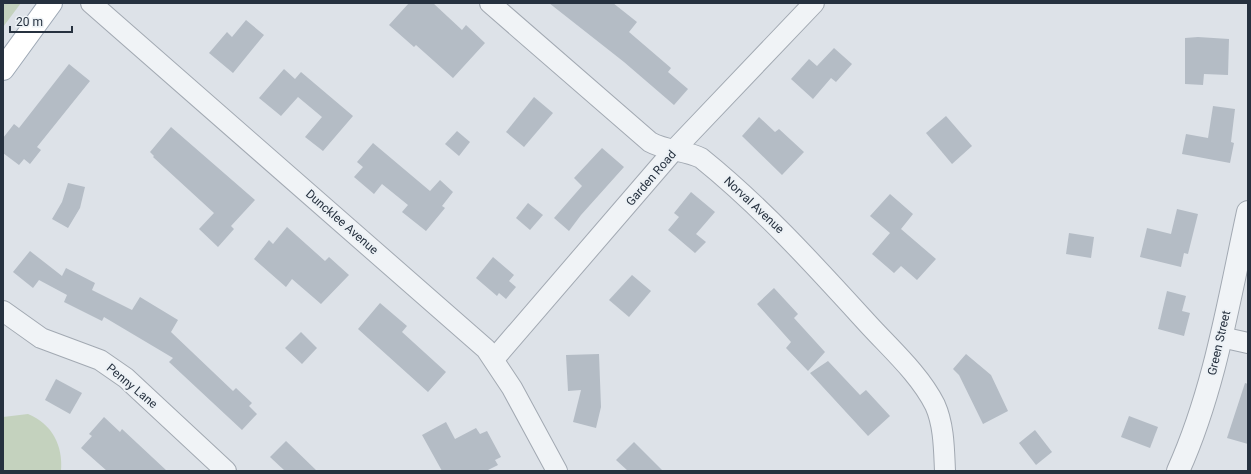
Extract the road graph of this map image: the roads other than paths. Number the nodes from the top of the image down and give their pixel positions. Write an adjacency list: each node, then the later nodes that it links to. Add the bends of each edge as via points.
1 (51, 3): 5 (main road)
2 (91, 3): 11 (street, Duncklee Avenue, via 468,333)
3 (490, 3): 6 (street, Norval Avenue, via 650,142)
4 (814, 3): 6 (street, Garden Road)
5 (3, 69)
6 (674, 150): 11 (street, Garden Road); 14 (street, Norval Avenue, via 701,158 752,202 810,260 911,371 932,399 938,412)
7 (1248, 212): 9 (street, Green Street)
8 (3, 311): 12 (street, Penny Lane, via 41,338 100,360 114,368)
9 (1221, 337): 10 (street); 15 (street, Green Street, via 1199,416)
10 (1248, 343)
11 (494, 359): 13 (street, Duncklee Avenue)
12 (226, 471)
13 (557, 471)
14 (945, 471)
15 (1178, 471)

